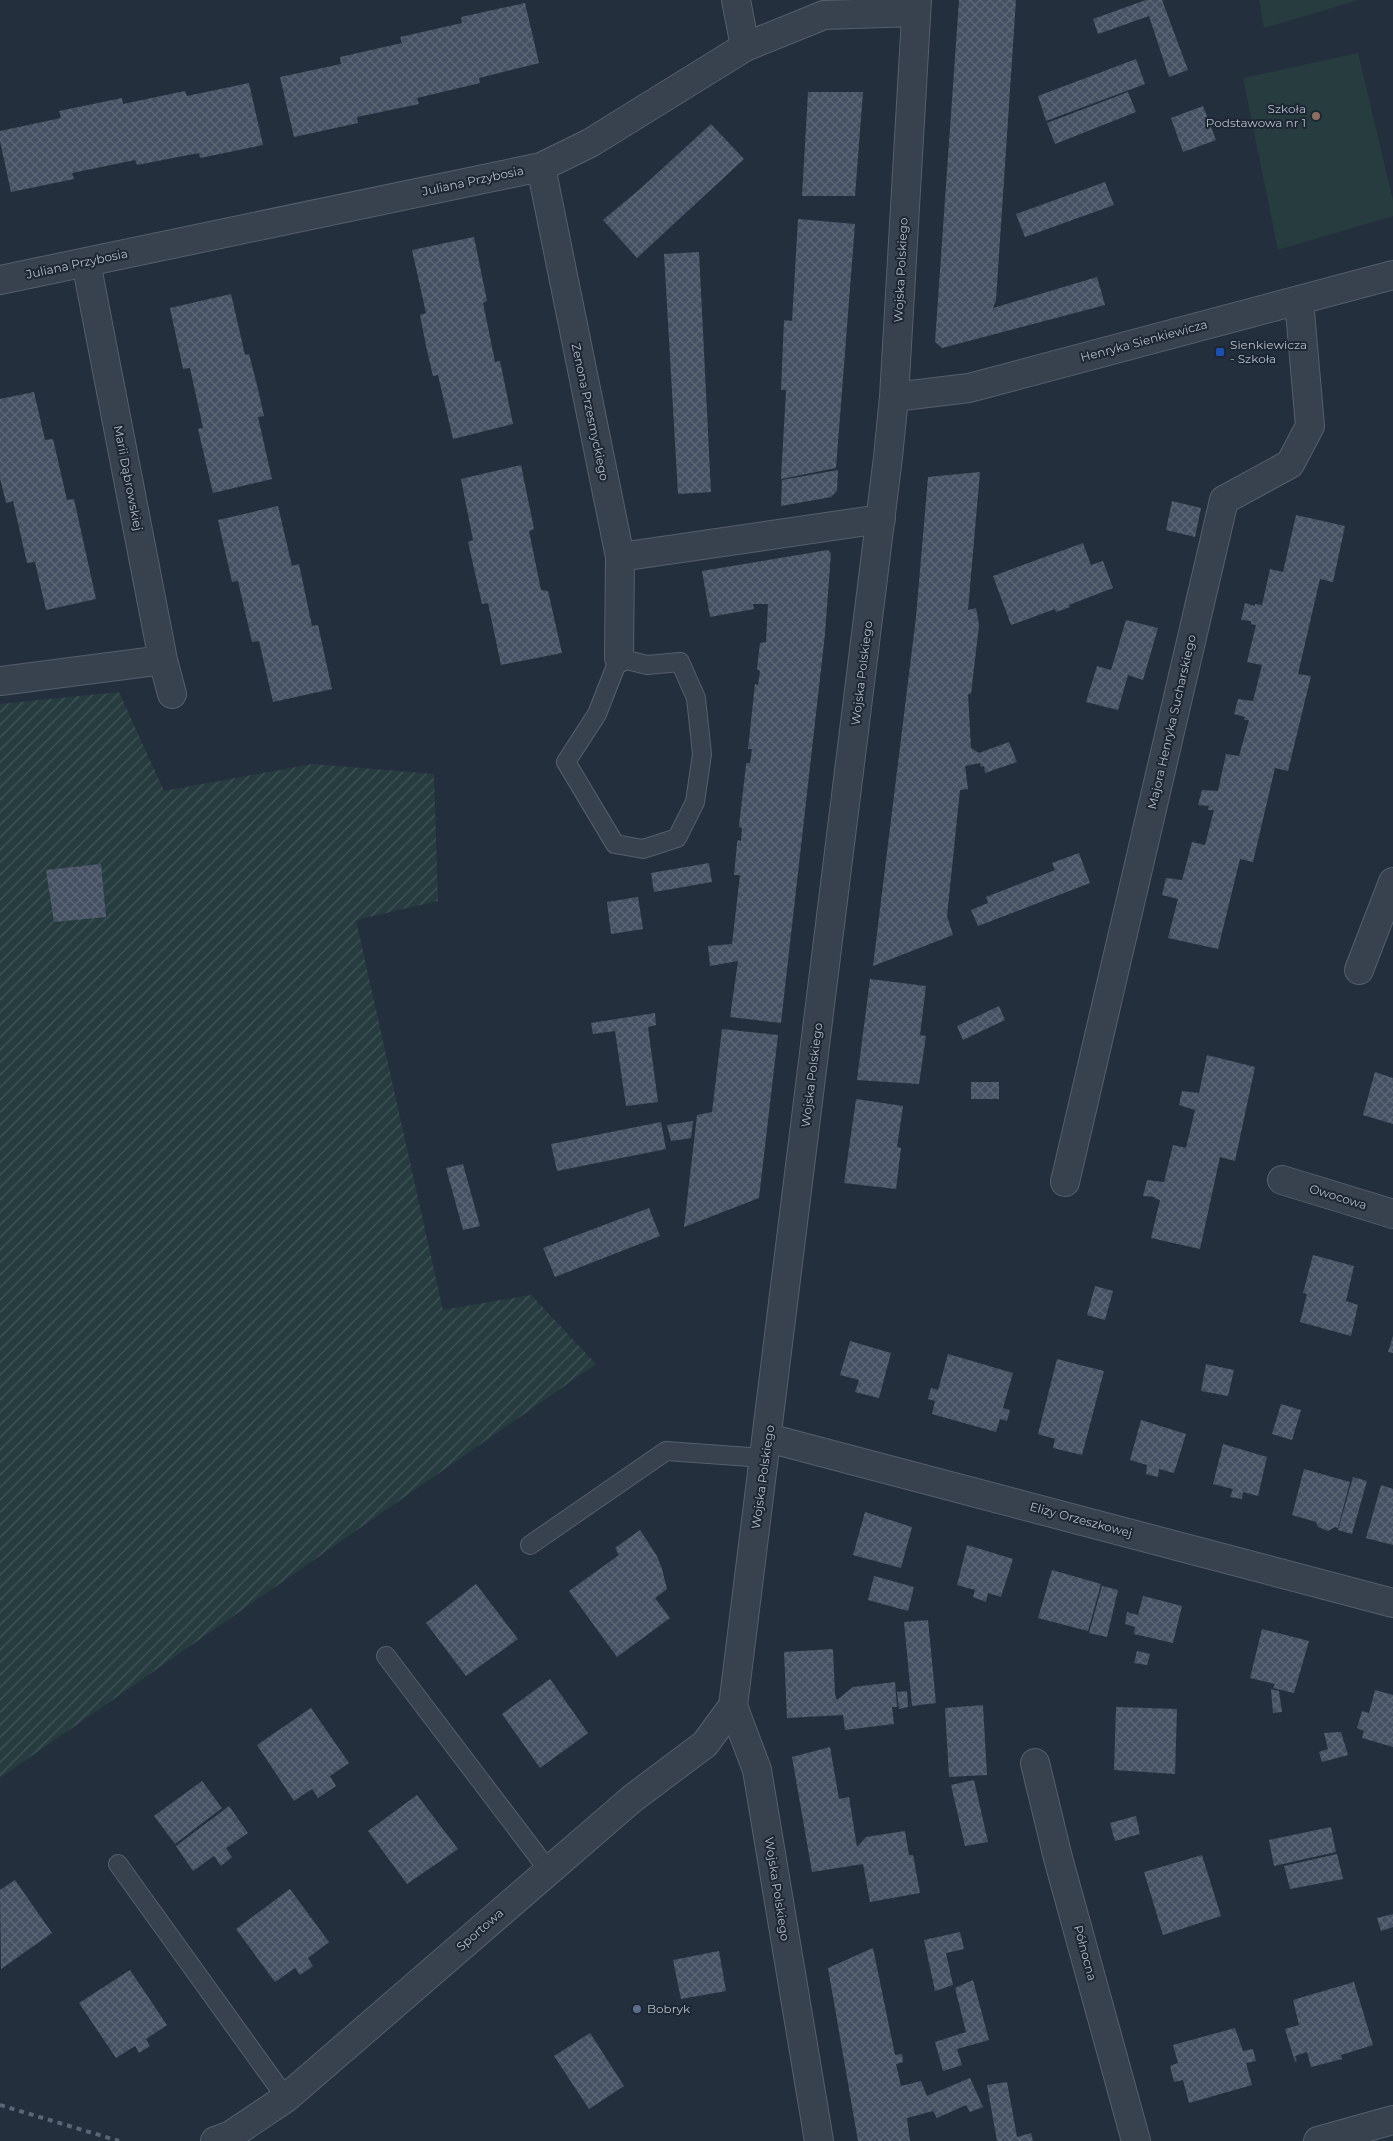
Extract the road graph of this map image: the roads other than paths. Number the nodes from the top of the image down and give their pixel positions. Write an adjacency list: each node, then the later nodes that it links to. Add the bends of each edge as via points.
1 (736, 0): 3 (street)
2 (916, 6): 3 (street, Juliana Przybosia, via 824,15); 9 (street, Wojska Polskiego)
3 (745, 47): 4 (street, Juliana Przybosia, via 590,143)
4 (540, 167): 5 (street, Juliana Przybosia); 11 (street, Zenona Przesmyckiego)
5 (86, 262): 7 (street, Juliana Przybosia); 13 (street, Marii Dąbrowskiej)
6 (1393, 275): 8 (street, Henryka Sienkiewicza)
7 (0, 280)
8 (1299, 300): 9 (street, Henryka Sienkiewicza, via 969,388); 19 (street, Majora Henryka Sucharskiego, via 1310,426 1290,464 1224,500)
9 (894, 397): 10 (street, Wojska Polskiego)
10 (881, 518): 11 (street); 21 (street, Wojska Polskiego)
11 (620, 557): 12 (street, Zenona Przesmyckiego)
12 (619, 658): 12 (lane, via 596,714 566,762 616,844 643,849 677,838 695,802 702,754 696,698 680,662 647,665)
13 (163, 660): 14 (street); 15 (street, Marii Dąbrowskiej)
14 (0, 681)
15 (172, 694)
16 (1393, 882): 17 (street)
17 (1360, 970)
18 (1282, 1180): 20 (street, Owocowa)
19 (1065, 1182)
20 (1393, 1214)
21 (767, 1448): 22 (lane, via 666,1451); 23 (street, Elizy Orzeszkowej); 25 (street, Wojska Polskiego)
22 (530, 1545)
23 (1393, 1603)
24 (386, 1656): 28 (lane)
25 (733, 1706): 28 (street, Sportowa, via 705,1744 633,1798); 32 (street, Wojska Polskiego, via 757,1770)
26 (1035, 1763): 33 (street, Północna)
27 (118, 1864): 29 (lane)
28 (549, 1870): 29 (street, Sportowa)
29 (286, 2098): 31 (street, Sportowa, via 231,2135)
30 (1393, 2120): 34 (street)
31 (215, 2141)
32 (819, 2141)
33 (1136, 2141)
34 (1318, 2141)

